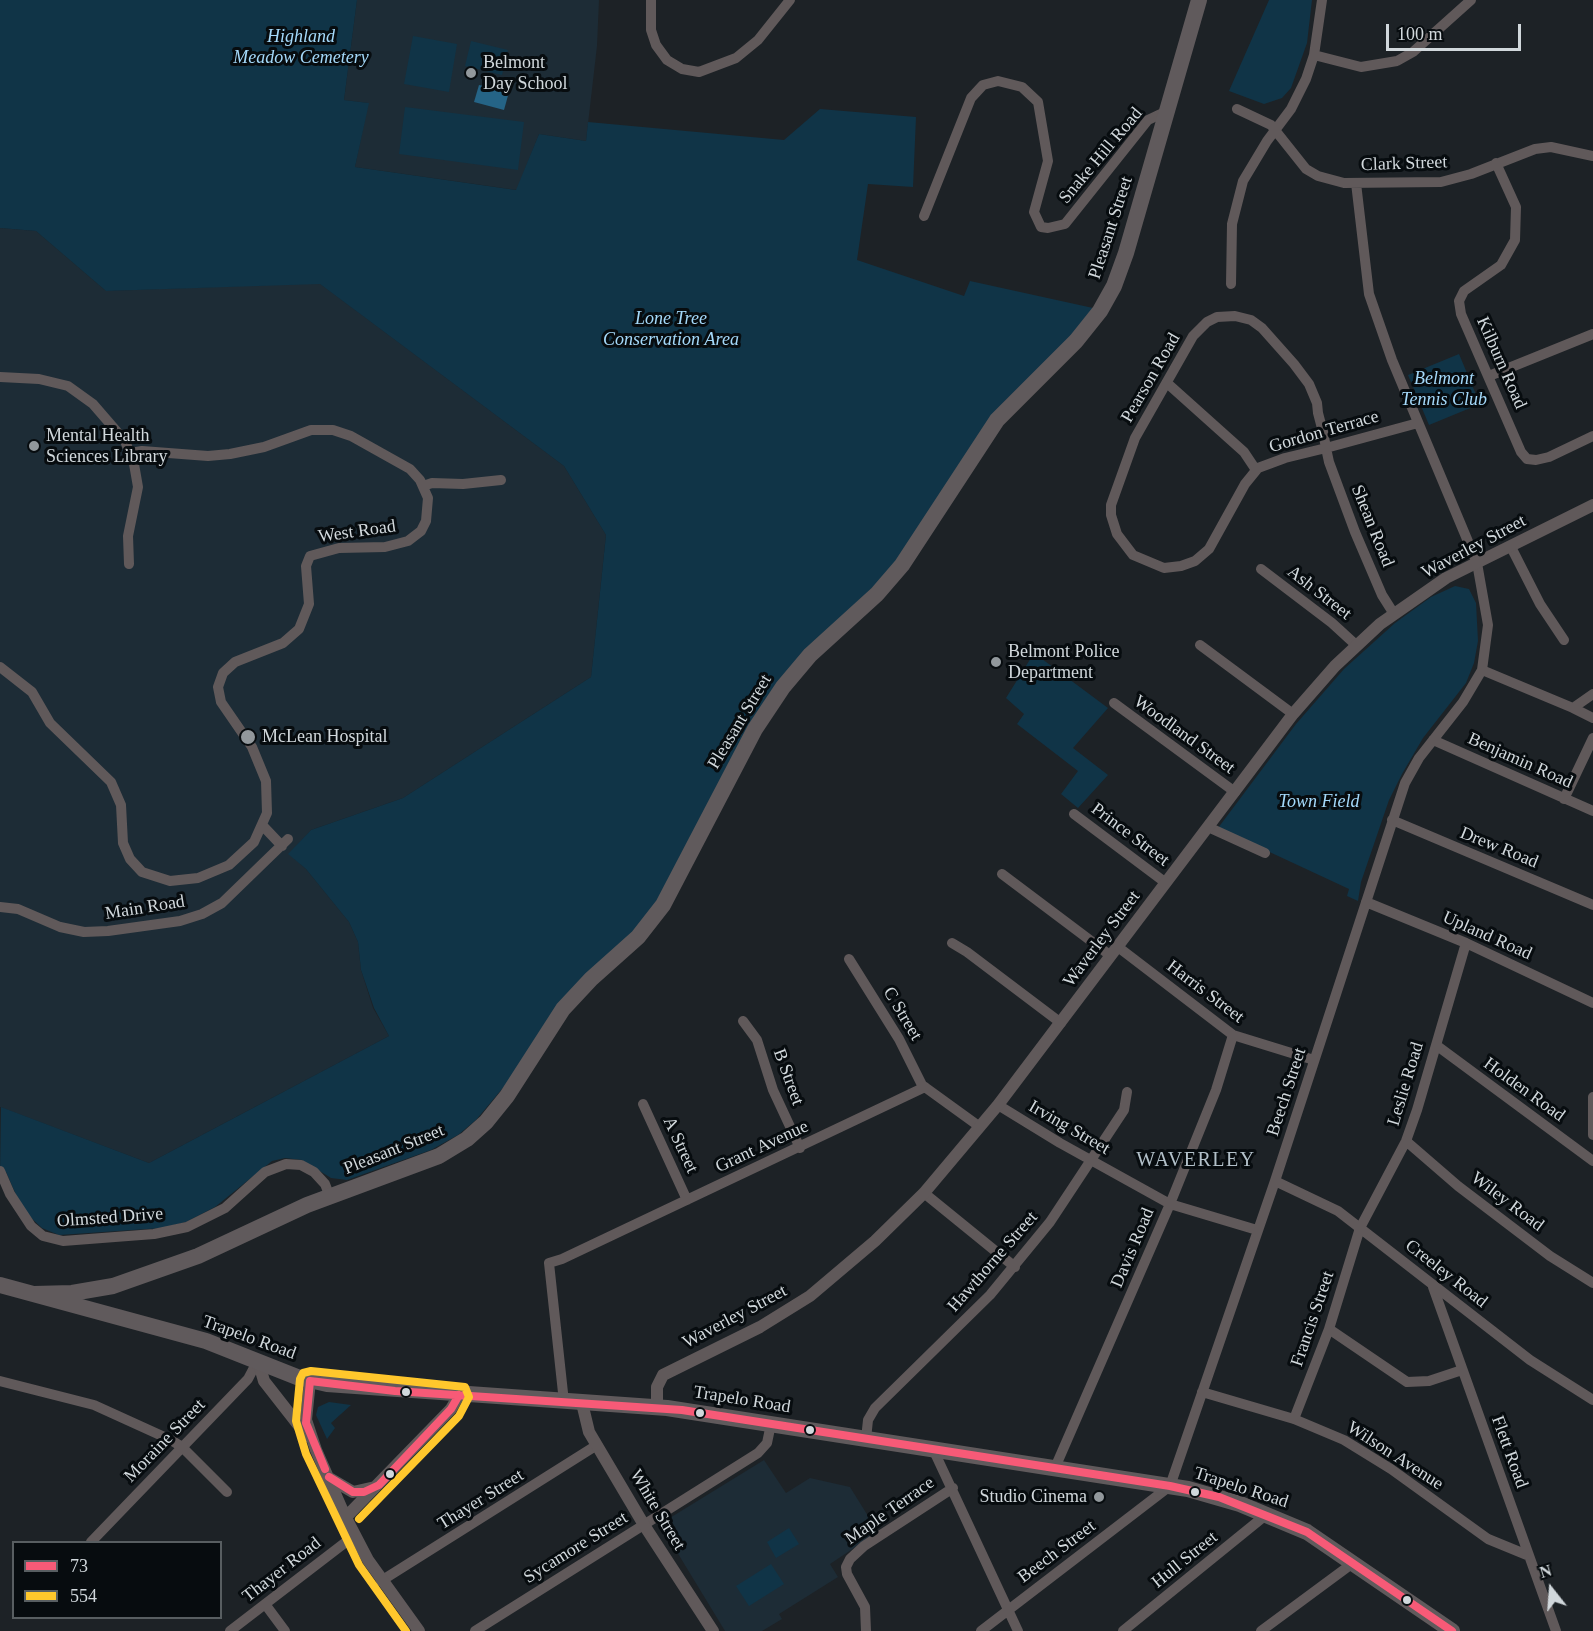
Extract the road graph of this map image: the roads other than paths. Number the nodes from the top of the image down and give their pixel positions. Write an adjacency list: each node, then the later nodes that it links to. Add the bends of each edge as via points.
1 (651, 0): 2 (street, via 651,30 656,45 667,60 682,69 699,72 736,58 758,40)
2 (790, 0)
3 (1199, 0): 8 (main road, Pleasant Street)
4 (1322, 0): 6 (street)
5 (1472, 0): 6 (street, via 1413,52 1397,61 1361,67)
6 (1314, 55): 9 (street, via 1295,102)
7 (1237, 109): 9 (street, Clark Street)
8 (1167, 111): 13 (street, Snake Hill Road, via 1148,120 1065,224 1048,228 1041,227 1034,212 1048,161 1038,102 1022,87 998,81 982,85 971,98); 83 (main road, Pleasant Street, via 1123,261 1100,310 1076,341 997,420 902,565 783,687 755,729 651,922 563,1009 500,1105 473,1134 432,1159)
9 (1275, 129): 12 (street, Clark Street, via 1310,172 1326,179); 14 (street, via 1251,165 1237,201)
10 (1593, 156): 11 (street, Clark Street, via 1551,147)
11 (1496, 163): 12 (street, Clark Street, via 1441,182); 17 (street, Kilburn Road, via 1516,207 1515,240 1501,265 1471,284 1459,301)
12 (1356, 183): 20 (street, Beech Street, via 1369,294)
13 (924, 216)
14 (1231, 284)
15 (1258, 324): 19 (street, Pearson Road, via 1235,316 1212,319 1193,336); 22 (street, Shean Road, via 1309,384)
16 (1593, 334): 17 (street)
17 (1489, 376): 21 (street, Kilburn Road, via 1527,459 1550,457)
18 (0, 377): 23 (street, via 46,380 75,390 104,415)
19 (1167, 382): 24 (street, via 1244,452); 27 (street, Pearson Road, via 1135,438)
20 (1418, 423): 22 (street, Gordon Terrace); 30 (street, Beech Street)
21 (1593, 436)
22 (1326, 448): 24 (street, Gordon Terrace); 33 (street, Shean Road, via 1355,532)
23 (130, 453): 26 (street, via 230,454 256,450 317,429 346,433 406,466); 31 (street, via 138,487 128,536)
24 (1256, 470): 27 (street, Gordon Terrace, via 1209,549 1181,566 1164,568 1133,555 1117,534)
25 (501, 480): 26 (street)
26 (423, 486): 51 (street, West Road, via 429,510 417,534 391,546 339,548 310,556 306,566 309,604 299,629 283,643 235,662 221,678 222,706 252,747 264,775 268,807)
27 (1111, 505)
28 (1591, 509): 29 (street, Waverley Street)
29 (1511, 547): 30 (street, Waverley Street); 34 (street, via 1540,604)
30 (1476, 563): 33 (street, Waverley Street, via 1446,578); 38 (street, Beech Street, via 1488,625)
31 (129, 564)
32 (1261, 568): 36 (street, Ash Street)
33 (1394, 614): 36 (street, Waverley Street)
34 (1564, 640)
35 (1200, 645): 42 (street)
36 (1356, 645): 42 (street, Waverley Street)
37 (0, 667): 51 (street, West Road, via 32,692 50,723 111,782 121,805 125,849 133,864 148,875 177,881 215,873 241,856)
38 (1482, 670): 41 (street); 45 (street, Beech Street)
39 (1593, 694): 41 (street)
40 (1114, 704): 46 (street, Woodland Street)
41 (1573, 708): 43 (street)
42 (1293, 714): 46 (street, Waverley Street)
43 (1593, 718)
44 (1593, 738): 47 (street)
45 (1433, 740): 47 (street, Benjamin Road); 50 (street, Beech Street, via 1405,783)
46 (1234, 792): 52 (street, Waverley Street)
47 (1564, 799): 48 (street, Benjamin Road)
48 (1593, 812)
49 (1074, 814): 55 (street, Prince Street)
50 (1392, 820): 56 (street, Beech Street); 57 (street, Drew Road)
51 (263, 826): 58 (street, Main Road, via 285,842 222,903 180,921 84,932 60,927 24,910)
52 (1209, 827): 53 (street); 55 (street, Waverley Street)
53 (1265, 853)
54 (1002, 874): 61 (street, Harris Street)
55 (1166, 883): 61 (street, Waverley Street)
56 (1366, 902): 60 (street, Upland Road); 68 (street, Beech Street)
57 (1593, 905)
58 (0, 907)
59 (952, 943): 65 (street)
60 (1466, 943): 63 (street, Upland Road); 67 (street, Leslie Road)
61 (1115, 951): 65 (street, Waverley Street); 66 (street, Harris Street)
62 (849, 958): 69 (street, C Street)
63 (1593, 1003)
64 (743, 1021): 77 (street, B Street, via 757,1040 773,1090)
65 (1061, 1023): 73 (street, Waverley Street)
66 (1233, 1035): 68 (street, Harris Street); 85 (street, Davis Road, via 1216,1090)
67 (1436, 1045): 76 (street, Leslie Road); 79 (street, Holden Road)
68 (1314, 1060): 81 (street, Beech Street)
69 (925, 1087): 74 (street); 77 (street, Grant Avenue)
70 (1127, 1092): 78 (street, Hawthorne Street, via 1124,1110)
71 (1593, 1097): 75 (street)
72 (643, 1104): 84 (street, A Street)
73 (998, 1105): 74 (street, Waverley Street); 78 (street, Irving Street)
74 (980, 1127): 82 (street, Waverley Street)
75 (1593, 1135)
76 (1406, 1141): 86 (street, Leslie Road); 90 (street, Wiley Road, via 1550,1256)
77 (800, 1148): 84 (street, Grant Avenue)
78 (1093, 1160): 85 (street, Irving Street); 88 (street, Hawthorne Street)
79 (1593, 1161)
80 (0, 1171): 83 (street, Olmsted Drive, via 31,1226 43,1236 63,1241 154,1234 187,1227 225,1208 265,1172 286,1164 310,1168 322,1180)
81 (1275, 1181): 86 (street, Creeley Road, via 1324,1203); 87 (street, Beech Street)
82 (924, 1193): 88 (street); 105 (street, Waverley Street, via 810,1296 760,1328 663,1375 657,1387)
83 (330, 1197): 89 (main road, Pleasant Street)
84 (687, 1200): 103 (street, Grant Avenue, via 549,1263)
85 (1170, 1204): 87 (street, Irving Street); 113 (street, Davis Road)
86 (1360, 1228): 91 (street, Creeley Road); 95 (street, Francis Street)
87 (1257, 1230): 100 (street, Beech Street)
88 (1015, 1267): 108 (street, Hawthorne Street, via 876,1408 868,1420)
89 (127, 1282): 93 (main road, Pleasant Street, via 72,1293); 94 (main road, via 114,1294)
90 (1593, 1283)
91 (1432, 1284): 97 (street, Flett Road); 102 (street, Creeley Road, via 1530,1360)
92 (0, 1286): 93 (main road, Trapelo Road)
93 (34, 1294): 94 (main road, Trapelo Road)
94 (107, 1314): 96 (main road, Trapelo Road, via 206,1341)
95 (1329, 1329): 97 (street, via 1407,1382 1429,1381); 106 (street, Francis Street)
96 (258, 1360): 99 (main road, Trapelo Road); 110 (street, Moraine Street, via 248,1379); 112 (street, via 264,1381)
97 (1462, 1370): 124 (street, Flett Road)
98 (0, 1380): 110 (street, via 109,1411)
99 (310, 1381): 101 (main road, Trapelo Road); 112 (street, via 306,1419)
100 (1202, 1392): 106 (street, Wilson Avenue); 116 (street, Beech Street)
101 (459, 1395): 103 (main road, Trapelo Road); 115 (street, via 451,1409)
102 (1593, 1400)
103 (564, 1402): 104 (main road, Trapelo Road)
104 (582, 1403): 105 (main road, Trapelo Road); 109 (street, White Street, via 587,1428)
105 (657, 1407): 107 (main road, Trapelo Road)
106 (1294, 1419): 124 (street, Wilson Avenue, via 1344,1440 1391,1468 1488,1539)
107 (771, 1424): 108 (main road, Trapelo Road); 121 (street, Sycamore Street, via 762,1450)
108 (866, 1439): 111 (main road, Trapelo Road)
109 (597, 1445): 121 (street, White Street); 126 (street, Thayer Street)
110 (182, 1447): 118 (street); 123 (street, Moraine Street)
111 (933, 1449): 113 (main road, Trapelo Road); 117 (street)
112 (316, 1450): 114 (street)
113 (1054, 1470): 116 (main road, Trapelo Road)
114 (327, 1473): 115 (street, via 353,1492); 120 (street)
115 (379, 1485): 120 (street)
116 (1170, 1486): 119 (main road, Trapelo Road, via 1219,1497); 128 (street, Beech Street)
117 (953, 1488): 128 (street); 134 (street, Maple Terrace, via 864,1546 848,1564 847,1574 865,1606)
118 (227, 1492)
119 (1267, 1514): 125 (main road, Trapelo Road, via 1307,1532); 137 (street, Hull Street)
120 (346, 1517): 122 (street)
121 (644, 1525): 132 (street, Sycamore Street); 133 (street, White Street)
122 (355, 1535): 126 (street); 127 (street, Thayer Road)
123 (92, 1541)
124 (1527, 1555): 140 (street, Flett Road)
125 (1353, 1563): 138 (street); 139 (main road, Trapelo Road)
126 (381, 1581): 131 (street)
127 (265, 1604): 129 (street, Thayer Road); 130 (street)
128 (1008, 1611): 135 (street, Beech Street); 136 (street)
129 (230, 1631)
130 (285, 1631)
131 (419, 1631)
132 (474, 1631)
133 (713, 1631)
134 (866, 1631)
135 (981, 1631)
136 (1018, 1631)
137 (1123, 1631)
138 (1261, 1631)
139 (1452, 1631)
140 (1556, 1631)

